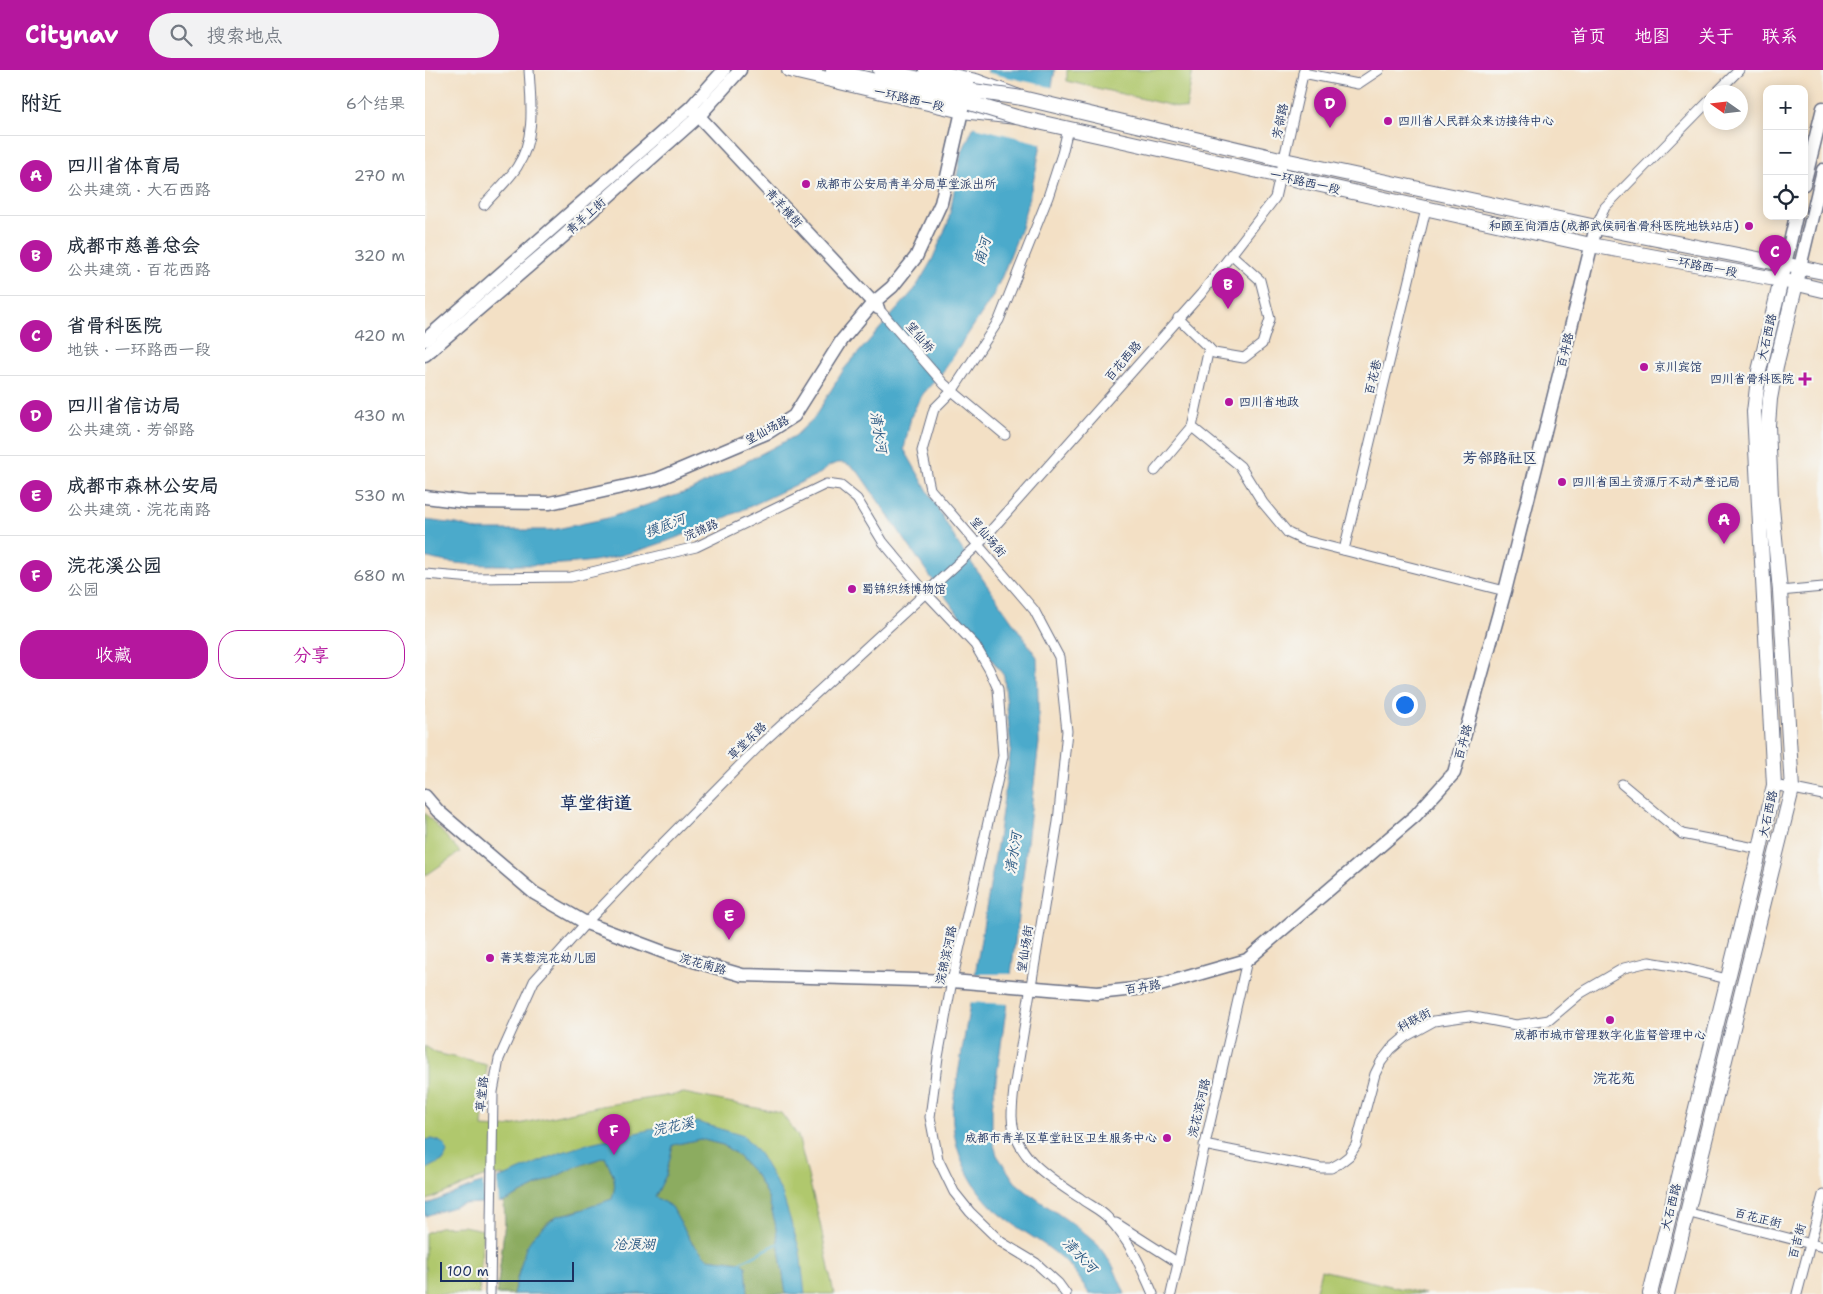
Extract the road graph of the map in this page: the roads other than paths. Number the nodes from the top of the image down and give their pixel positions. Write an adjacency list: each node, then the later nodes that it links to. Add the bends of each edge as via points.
1 (529, 70): 21 (street, via 531,134 517,167)
2 (723, 70): 15 (street, 青羊上街)
3 (740, 70): 15 (street, 青羊上街)
4 (789, 70): 12 (main road, 一环路西一段)
5 (830, 70): 12 (main road)
6 (880, 70): 12 (main road)
7 (926, 70): 12 (main road)
8 (1379, 70): 10 (street, via 1358,84)
9 (1739, 70): 11 (street)
10 (1303, 72): 17 (street, 芳邻路)
11 (1724, 85)
12 (969, 92): 16 (main road, 一环路西一段, bridge, via 1016,117); 17 (main road, 一环路西一段, bridge, via 1021,98); 33 (street, 望仙场路, via 941,202 916,257)
13 (1703, 108): 24 (street, via 1605,207)
14 (1823, 108): 19 (street)
15 (695, 111): 33 (street, 青羊横街); 35 (street, 青羊上街); 37 (street, 青羊上街, via 558,241)
16 (1068, 129): 20 (main road, 一环路西一段); 38 (street, 望仙场街, via 1048,197 999,320)
17 (1285, 160): 20 (street, 芳邻路); 24 (main road, 一环路西一段)
18 (1823, 170): 28 (street)
19 (1806, 175)
20 (1281, 176): 22 (main road, 一环路西一段); 26 (street, 百花西路, via 1275,198)
21 (484, 205)
22 (1426, 209): 25 (main road, 一环路西一段); 44 (street, 百花巷)
23 (1795, 220): 27 (street)
24 (1596, 227): 25 (street, 百卉路); 27 (main road, 一环路西一段)
25 (1591, 245): 30 (main road, 一环路西一段); 48 (street, 百卉路)
26 (1231, 254): 34 (street, 百花西路); 36 (street, via 1260,280 1270,319 1262,344 1244,358 1215,353)
27 (1785, 264): 28 (main road, 一环路西一段); 30 (main road, 大石西路)
28 (1799, 267): 29 (main road, 一环路西一段); 31 (main road, 大石西路)
29 (1823, 272)
30 (1781, 280): 31 (main road, 一环路西一段); 52 (main road, 大石西路, via 1756,390 1754,430)
31 (1795, 284): 32 (main road, 一环路西一段); 49 (main road, 大石西路, via 1772,382 1769,425 1771,497)
32 (1823, 290)
33 (875, 306): 38 (street, 望仙桥, via 944,384); 42 (street, 望仙场路, via 842,340 793,416 769,432 658,479 551,503 466,502)
34 (1178, 318): 36 (street); 43 (street, 百花西路)
35 (425, 340)
36 (1209, 348): 39 (street)
37 (425, 355)
38 (953, 390): 40 (street, 望仙桥); 43 (street, 望仙场街, via 934,409 922,450 930,489)
39 (1193, 427): 41 (street); 44 (street, via 1241,466 1263,503 1288,533)
40 (1005, 435)
41 (1155, 471)
42 (425, 497)
43 (978, 545): 46 (street, 百花西路); 61 (street, 望仙场街, via 1034,610 1059,657 1067,731 1058,822)
44 (1344, 550): 48 (street)
45 (425, 574): 50 (street, 浣锦路, via 473,578 571,577 697,547 825,484 841,486 857,498 883,542)
46 (934, 586): 50 (street, 草堂东路)
47 (1823, 587): 49 (street)
48 (1505, 591): 58 (street, 百卉路, via 1454,773 1415,816)
49 (1780, 591): 53 (main road, 大石西路)
50 (926, 593): 57 (street, 草堂东路, via 762,743); 60 (street, 浣锦滨河路, via 975,646 989,669 998,690 1003,756)
51 (1622, 784): 56 (street, via 1682,834)
52 (1774, 786): 53 (street); 56 (main road, 大石西路)
53 (1792, 789): 54 (street); 64 (main road, 大石西路)
54 (1823, 795)
55 (425, 796): 57 (street, 浣花南路, via 438,811 534,893)
56 (1760, 849): 59 (main road, 大石西路)
57 (586, 923): 60 (street, 浣花南路, via 666,953 742,975); 69 (street, 草堂路, via 534,982 499,1059 493,1092)
58 (1247, 960): 61 (street, 百卉路, via 1153,987 1097,993); 62 (street, 浣花滨河路)
59 (1727, 979): 62 (street, 科联街, via 1649,962 1624,968 1581,993 1549,1020 1516,1025 1469,1016 1434,1021 1405,1037 1381,1062 1356,1145 1349,1156 1331,1168); 73 (main road, 大石西路)
60 (952, 981): 61 (street, 浣花南路); 70 (street, 浣锦滨河路, via 930,1117 938,1159 954,1192 970,1212 1001,1242 1036,1263)
61 (1032, 986): 65 (street, via 1014,1089 1012,1118 1017,1138 1025,1154 1043,1172)
62 (1204, 1145): 68 (street, 浣花滨河路)
63 (1823, 1195): 66 (street, 百吉街)
64 (1686, 1212): 66 (street, 百花正街); 74 (main road, 大石西路)
65 (1107, 1217): 68 (street); 71 (street, via 1127,1240)
66 (1809, 1244): 67 (street, 百花正街); 75 (street, 百吉街)
67 (1823, 1247)
68 (1177, 1262): 72 (street, 浣花滨河路)
69 (490, 1294)
70 (1066, 1294)
71 (1153, 1294)
72 (1171, 1294)
73 (1650, 1294)
74 (1667, 1294)
75 (1797, 1294)

